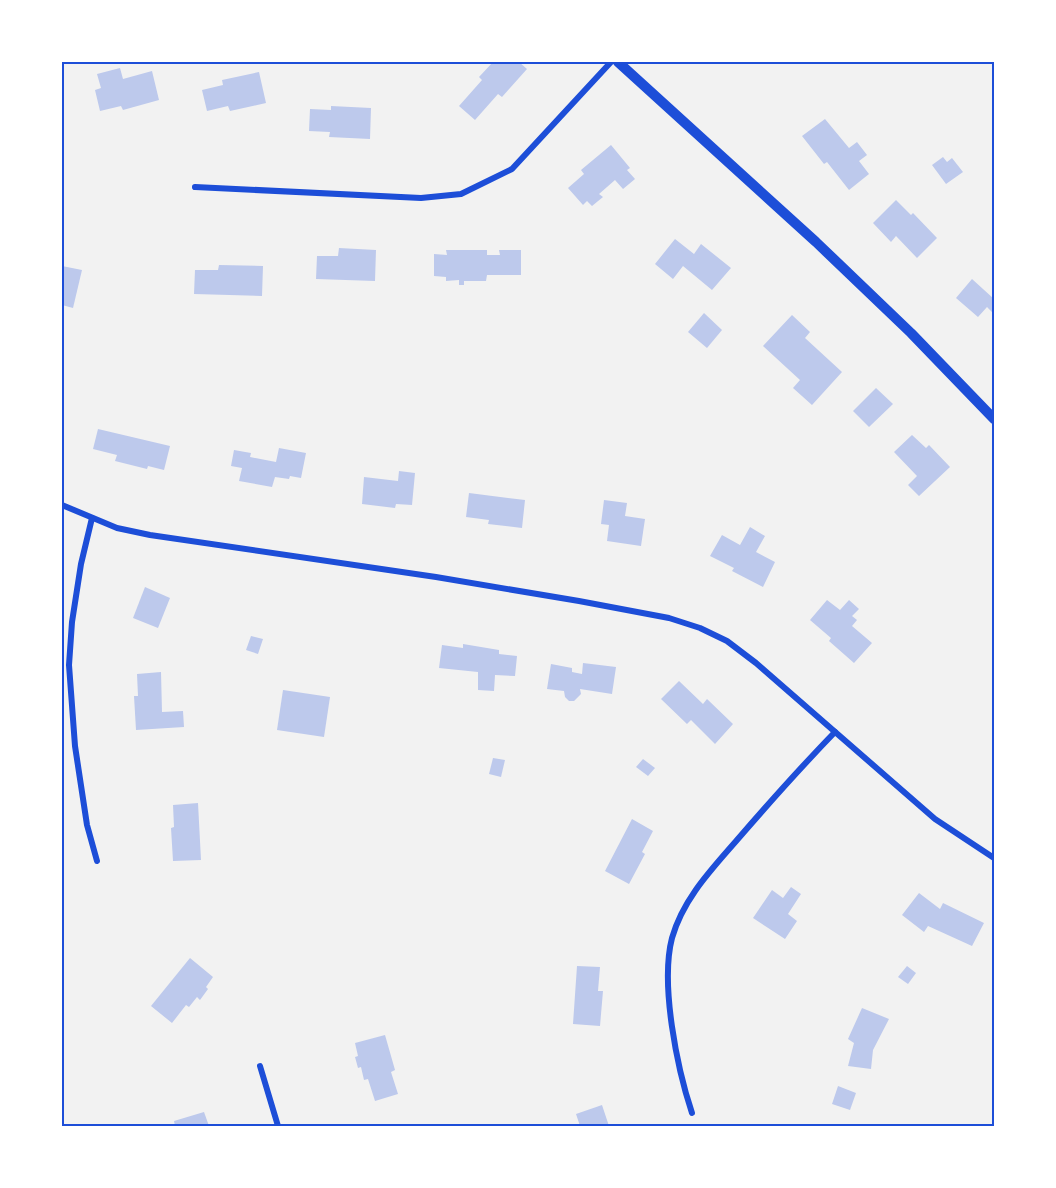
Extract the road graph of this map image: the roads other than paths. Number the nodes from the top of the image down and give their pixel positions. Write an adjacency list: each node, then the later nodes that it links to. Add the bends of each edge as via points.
1 (611, 62): 3 (street, via 512,169 460,194 421,198)
2 (618, 62): 4 (street, via 816,242)
3 (195, 187)
4 (994, 419)
5 (62, 505): 6 (street)
6 (92, 518): 7 (street, via 150,535 436,577 669,618 727,641); 9 (street, via 81,564 69,665 75,746 87,825)
7 (835, 732): 8 (street, via 936,819); 11 (street, via 777,793 684,905 672,939 668,987 677,1052)
8 (994, 858)
9 (97, 861)
10 (260, 1066): 12 (street)
11 (692, 1113)
12 (279, 1126)

